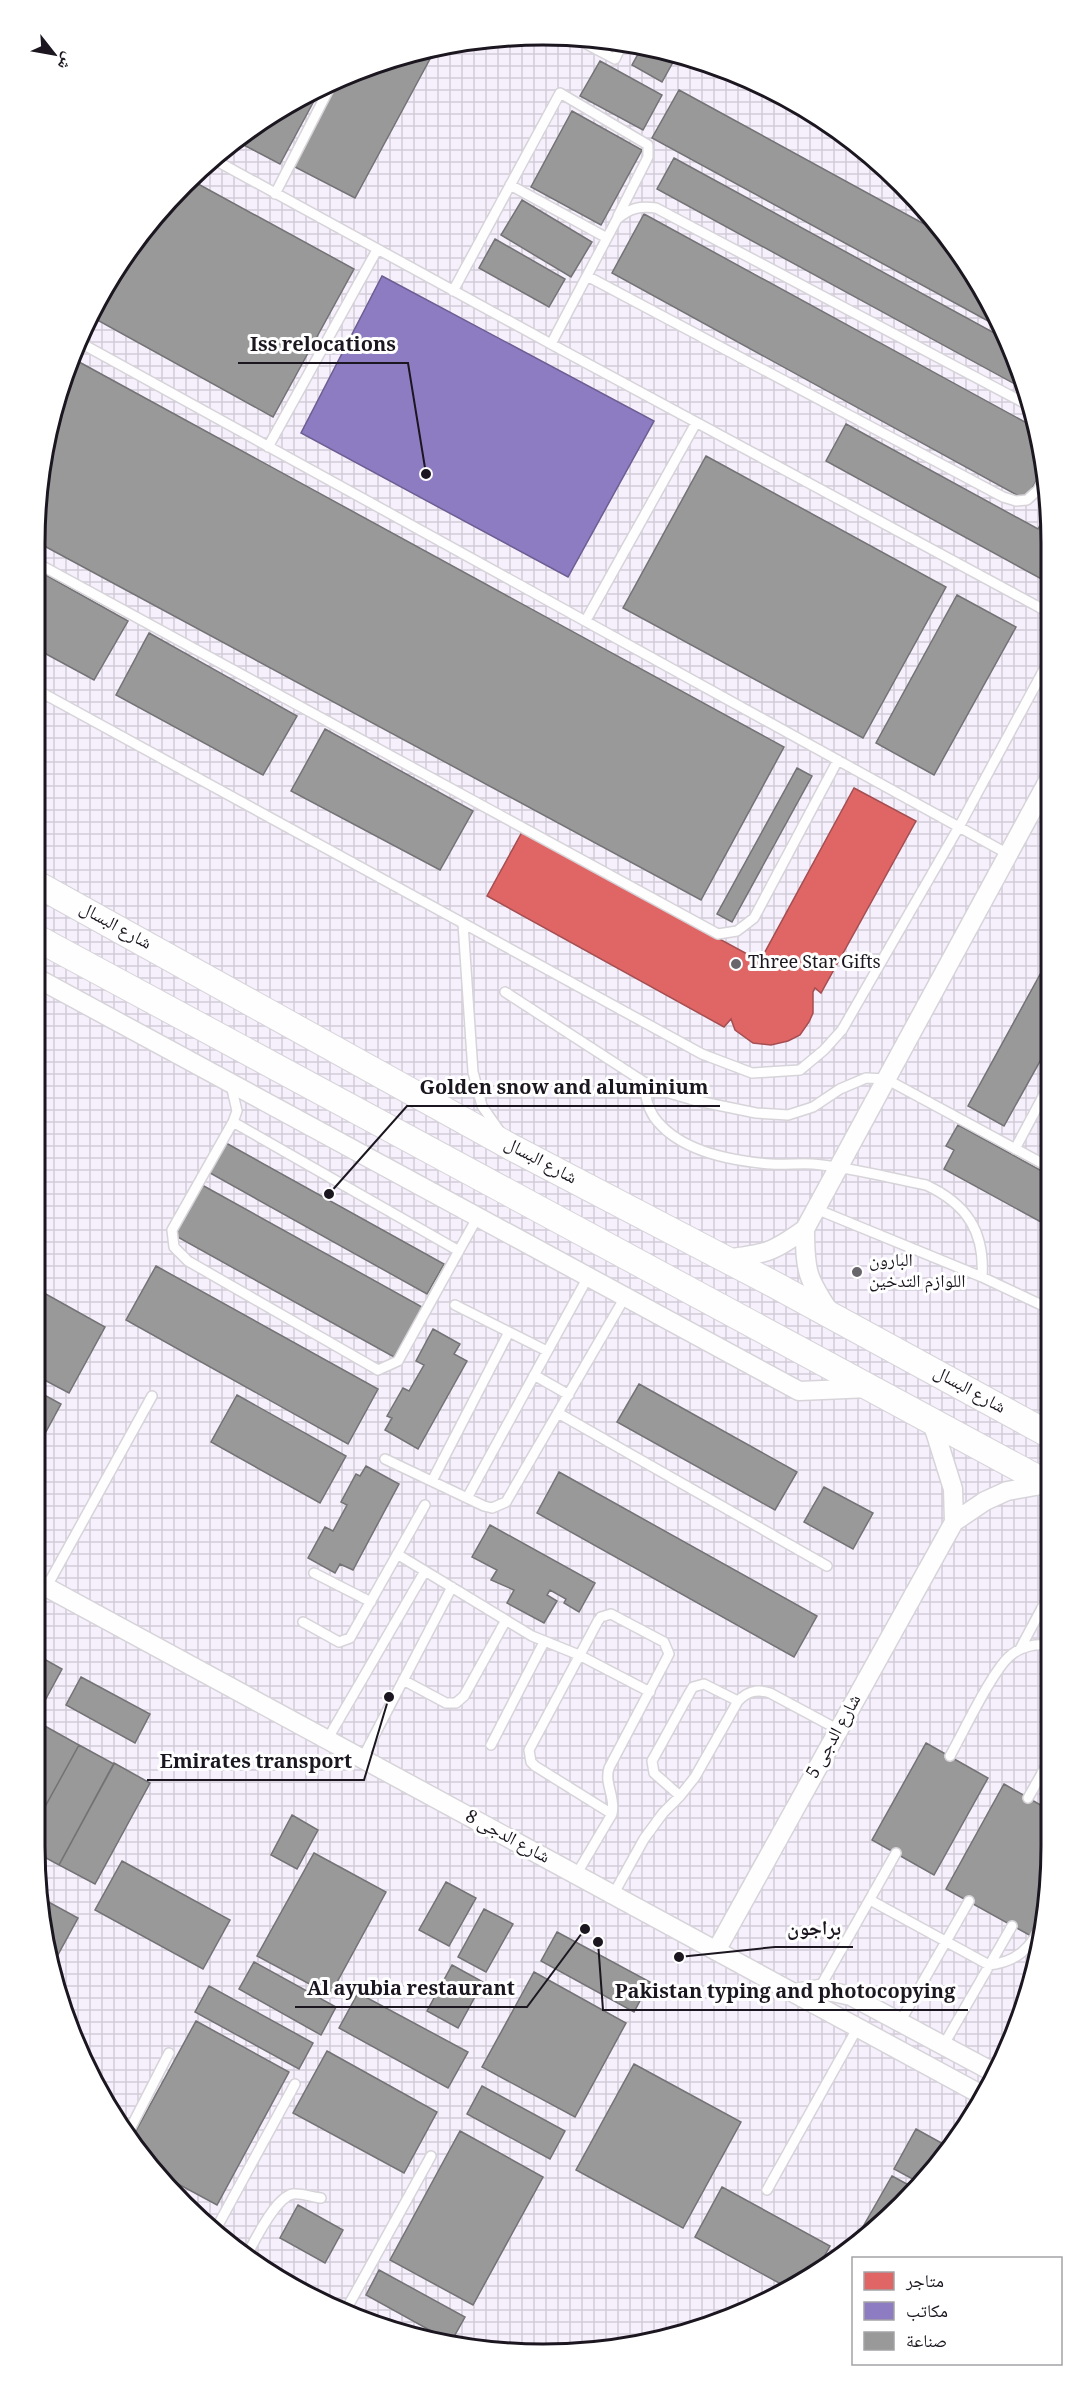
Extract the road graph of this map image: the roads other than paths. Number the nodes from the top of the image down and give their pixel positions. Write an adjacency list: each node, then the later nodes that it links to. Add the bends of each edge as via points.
1 (593, 48): 2 (lane, via 615,59)
2 (619, 51)
3 (326, 95): 6 (lane)
4 (221, 164): 6 (lane)
5 (510, 185): 7 (lane, via 560,93 648,145 648,157); 8 (lane); 11 (lane)
6 (275, 194): 9 (lane)
7 (617, 219): 8 (lane); 14 (lane, via 628,209 656,208)
8 (607, 238): 10 (lane)
9 (377, 250): 11 (lane); 16 (lane)
10 (587, 276): 12 (lane); 17 (lane, via 1003,497 1027,500)
11 (453, 291): 12 (lane)
12 (551, 344): 15 (lane)
13 (85, 347): 16 (lane)
14 (1020, 401)
15 (696, 423): 19 (lane); 20 (lane)
16 (268, 447): 20 (lane)
17 (1038, 490)
18 (45, 568): 23 (lane, via 718,934 737,931 754,918)
19 (1041, 608)
20 (586, 620): 23 (lane)
21 (1041, 675): 25 (lane)
22 (45, 695): 28 (lane)
23 (838, 760): 25 (lane)
24 (1041, 794): 26 (street)
25 (960, 825): 26 (lane); 28 (lane, via 842,1030 800,1070 752,1073 702,1054)
26 (1008, 854): 32 (street)
27 (45, 889): 37 (street, شارع البسال)
28 (463, 924): 37 (lane, via 472,1071 482,1106)
29 (45, 943): 55 (street)
30 (45, 983): 34 (street)
31 (505, 992): 33 (lane)
32 (886, 1079): 33 (lane, via 866,1078 813,1107 788,1115 756,1113 693,1100); 38 (lane); 40 (street)
33 (644, 1082): 40 (lane, via 646,1100 654,1117 673,1135 696,1148 726,1158)
34 (231, 1085): 36 (lane, via 237,1111); 42 (street)
35 (1041, 1100): 38 (lane)
36 (233, 1122): 44 (lane); 44 (lane, via 172,1230 174,1247 188,1261 348,1353 378,1370 398,1361)
37 (511, 1147): 45 (street, شارع البسال)
38 (1015, 1149): 39 (lane)
39 (1041, 1163)
40 (837, 1168): 41 (street); 47 (lane, via 926,1185 955,1202 966,1214 981,1244)
41 (816, 1209): 43 (street); 47 (lane)
42 (477, 1218): 44 (lane); 46 (street)
43 (805, 1229): 45 (street, via 780,1248); 51 (street, via 805,1266)
44 (459, 1251)
45 (725, 1259): 51 (street, شارع البسال)
46 (588, 1277): 48 (street); 53 (lane)
47 (982, 1277): 50 (lane)
48 (625, 1297): 55 (street, via 799,1391); 56 (lane)
49 (455, 1305): 52 (lane)
50 (1041, 1306)
51 (833, 1317): 60 (street, شارع البسال)
52 (509, 1332): 53 (lane); 63 (lane)
53 (547, 1351): 54 (lane)
54 (534, 1376): 56 (lane); 65 (lane)
55 (870, 1388): 59 (street)
56 (568, 1395): 58 (lane)
57 (152, 1396): 72 (lane)
58 (558, 1413): 65 (lane, via 506,1502 492,1508); 69 (lane)
59 (932, 1422): 62 (street); 67 (street, via 953,1489)
60 (1041, 1430)
61 (385, 1459): 63 (lane)
62 (1041, 1480)
63 (432, 1481): 65 (lane)
64 (1041, 1485): 67 (street, شارع الدجى 5, via 1007,1491)
65 (467, 1498)
66 (425, 1505): 68 (lane)
67 (954, 1522): 86 (street, شارع الدجى 5)
68 (398, 1554): 70 (lane); 75 (lane)
69 (827, 1566)
70 (424, 1571): 74 (lane); 87 (lane)
71 (314, 1573): 75 (lane)
72 (45, 1576)
73 (45, 1587): 87 (street, شارع الدجى 8)
74 (452, 1587): 77 (lane); 83 (lane)
75 (371, 1602): 78 (lane, via 350,1638 343,1642)
76 (1041, 1610): 81 (lane)
77 (506, 1620): 79 (lane); 83 (lane, via 464,1696 456,1703 446,1702)
78 (303, 1622)
79 (544, 1642): 82 (lane); 88 (lane)
80 (1041, 1646): 81 (lane)
81 (1020, 1650): 89 (lane, via 1001,1665)
82 (579, 1655): 84 (lane); 84 (lane, via 601,1617 617,1616 668,1648 667,1660); 94 (lane, via 531,1744 529,1756 535,1766)
83 (403, 1680): 90 (lane)
84 (650, 1692): 94 (lane, via 609,1768)
85 (738, 1701): 86 (lane, via 744,1695 762,1691); 92 (lane); 92 (lane, via 704,1684 693,1687 652,1761 654,1773)
86 (838, 1730): 103 (street, شارع الدجى 5)
87 (327, 1740): 90 (street, شارع الدجى 8)
88 (491, 1745)
89 (950, 1756)
90 (362, 1759): 96 (street, شارع الدجى 8)
91 (1041, 1775): 93 (lane)
92 (680, 1796): 97 (lane, via 644,1839)
93 (1028, 1798)
94 (612, 1814): 96 (lane)
95 (896, 1853): 98 (lane)
96 (576, 1875): 97 (street, شارع الدجى 8)
97 (612, 1895): 103 (street, شارع الدجى 8)
98 (870, 1900): 101 (lane); 105 (lane)
99 (969, 1901): 101 (lane)
100 (1012, 1926): 104 (lane)
101 (946, 1942): 104 (lane); 107 (lane)
102 (1031, 1944): 104 (lane, via 1020,1956)
103 (716, 1951): 106 (street, شارع الدجى 8)
104 (989, 1965): 109 (lane)
105 (819, 1989): 106 (street); 107 (street, via 851,1996)
106 (794, 1993): 108 (street, شارع الدجى 8)
107 (900, 2022): 109 (street)
108 (858, 2027): 113 (street, شارع الدجى 8); 116 (lane)
109 (943, 2046): 111 (street)
110 (169, 2053): 114 (lane)
111 (988, 2069)
112 (295, 2084): 118 (lane)
113 (976, 2092)
114 (131, 2126)
115 (431, 2156): 120 (lane)
116 (767, 2190)
117 (321, 2198): 119 (lane, via 287,2196 277,2205)
118 (219, 2224)
119 (251, 2249)
120 (349, 2305)

